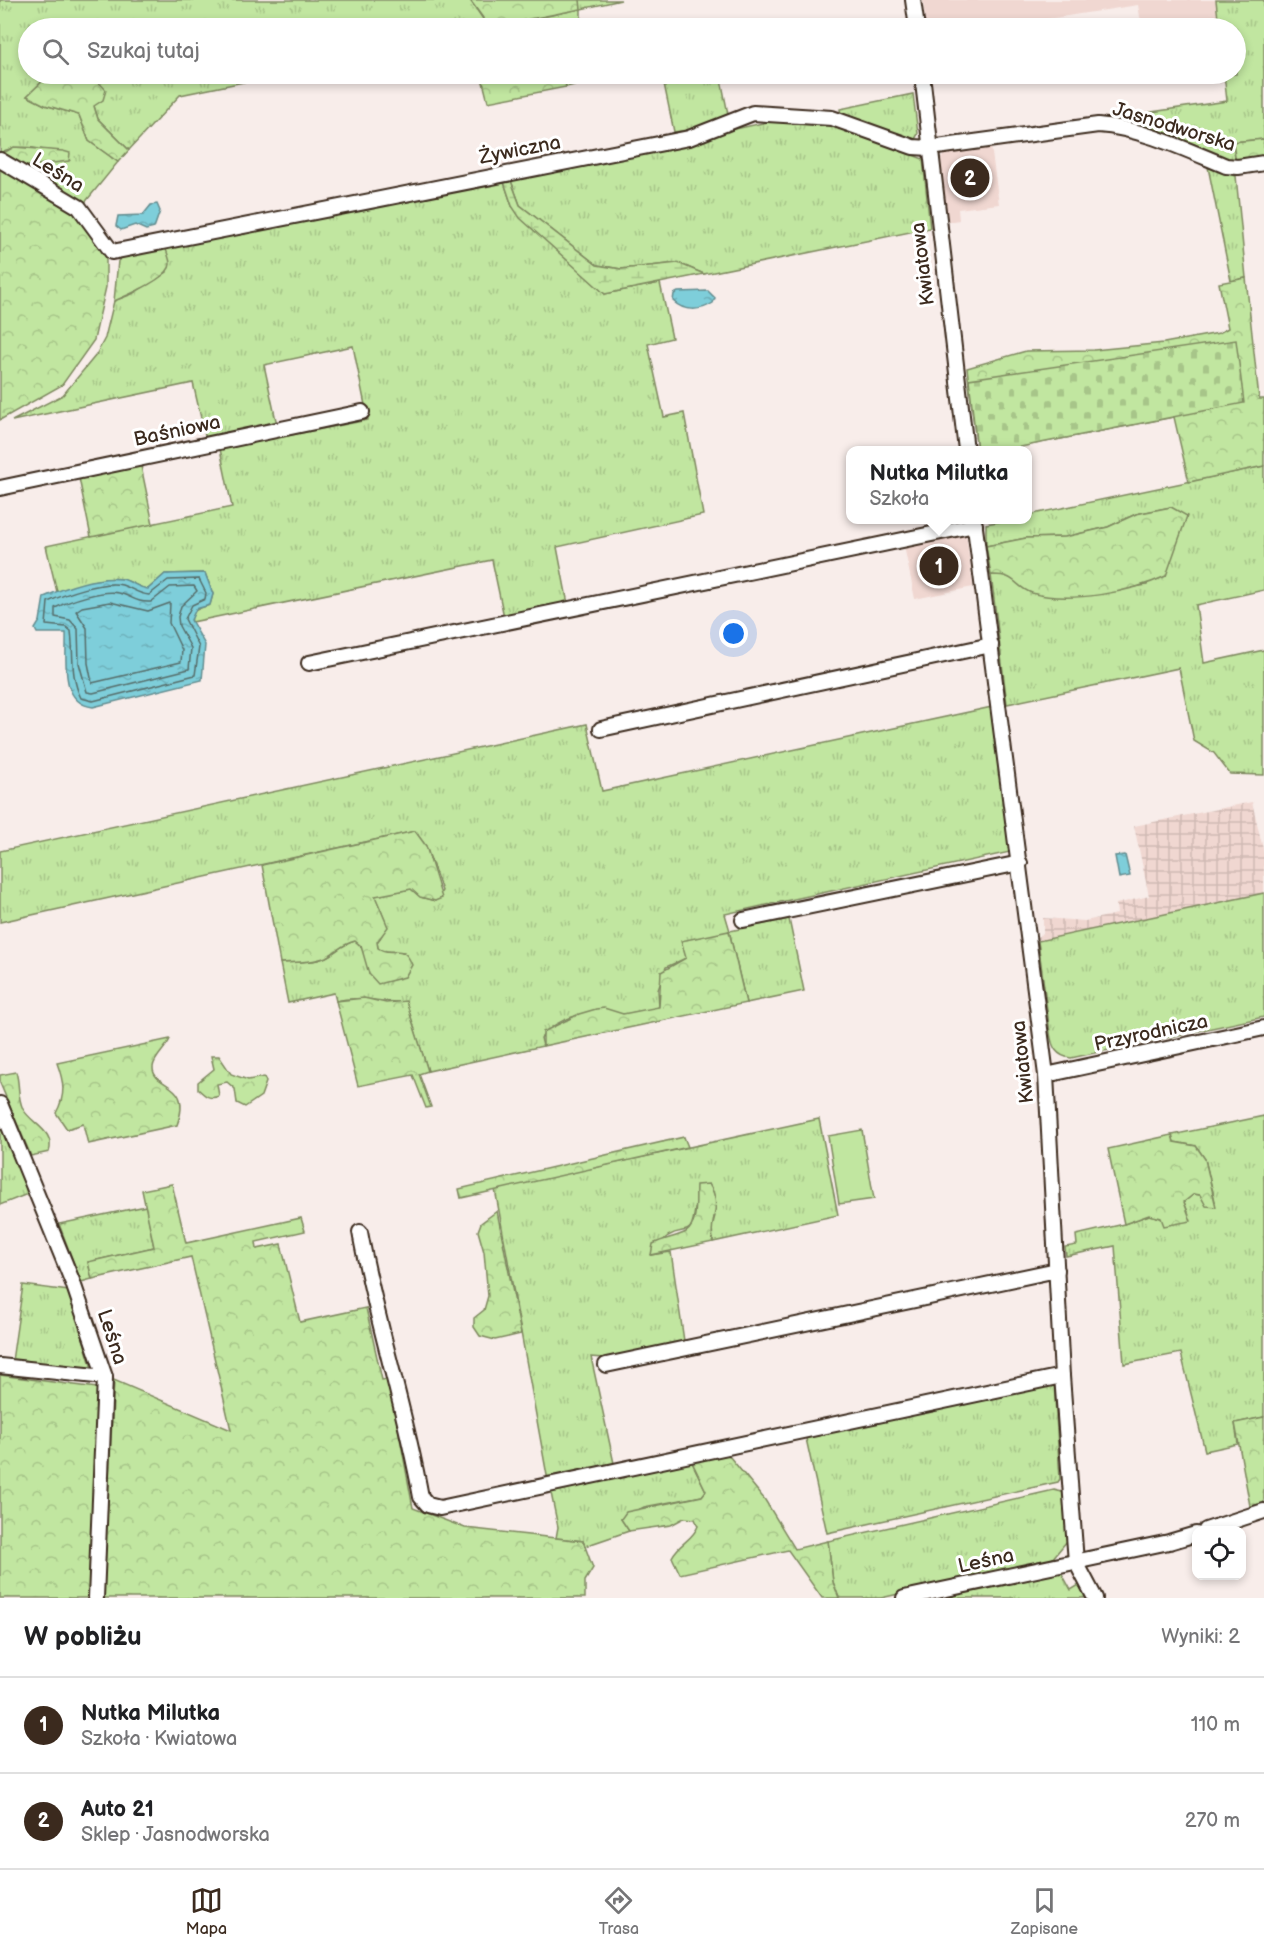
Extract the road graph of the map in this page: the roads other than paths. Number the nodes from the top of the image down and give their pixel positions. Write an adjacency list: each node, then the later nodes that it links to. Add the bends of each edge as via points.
1 (913, 0): 2 (street)
2 (915, 18)
3 (923, 84): 4 (street, Kwiatowa)
4 (930, 148): 6 (street, Jasnodworska, via 1098,125 1122,128 1227,166); 7 (street, Żywiczna, via 913,147 832,118 753,113 689,138); 9 (street, Kwiatowa)
5 (0, 160): 7 (street, Leśna, via 79,207)
6 (1264, 163)
7 (112, 252)
8 (362, 412): 10 (street, Baśniowa)
9 (966, 446)
10 (0, 488)
11 (965, 524): 14 (street)
12 (974, 524): 13 (street, Kwiatowa)
13 (991, 645): 15 (street); 16 (street, Kwiatowa)
14 (309, 663)
15 (601, 729)
16 (1020, 862): 17 (street); 19 (street, Kwiatowa)
17 (743, 920)
18 (1264, 1029): 19 (street, Przyrodnicza)
19 (1046, 1075): 22 (street, Kwiatowa)
20 (0, 1104): 26 (street, Leśna, via 73,1283)
21 (360, 1232): 25 (street, via 378,1324 408,1428 421,1497 428,1505 440,1509)
22 (1057, 1270): 23 (street); 25 (street, Kwiatowa)
23 (606, 1365)
24 (0, 1366): 26 (street)
25 (1062, 1376): 30 (street, Kwiatowa)
26 (105, 1377): 31 (street, Leśna)
27 (1264, 1511): 28 (street)
28 (1218, 1526)
29 (1192, 1535): 30 (street, Leśna)
30 (1076, 1562): 32 (street, Leśna); 33 (street, Kwiatowa)
31 (96, 1598)
32 (904, 1598)
33 (1095, 1598)

